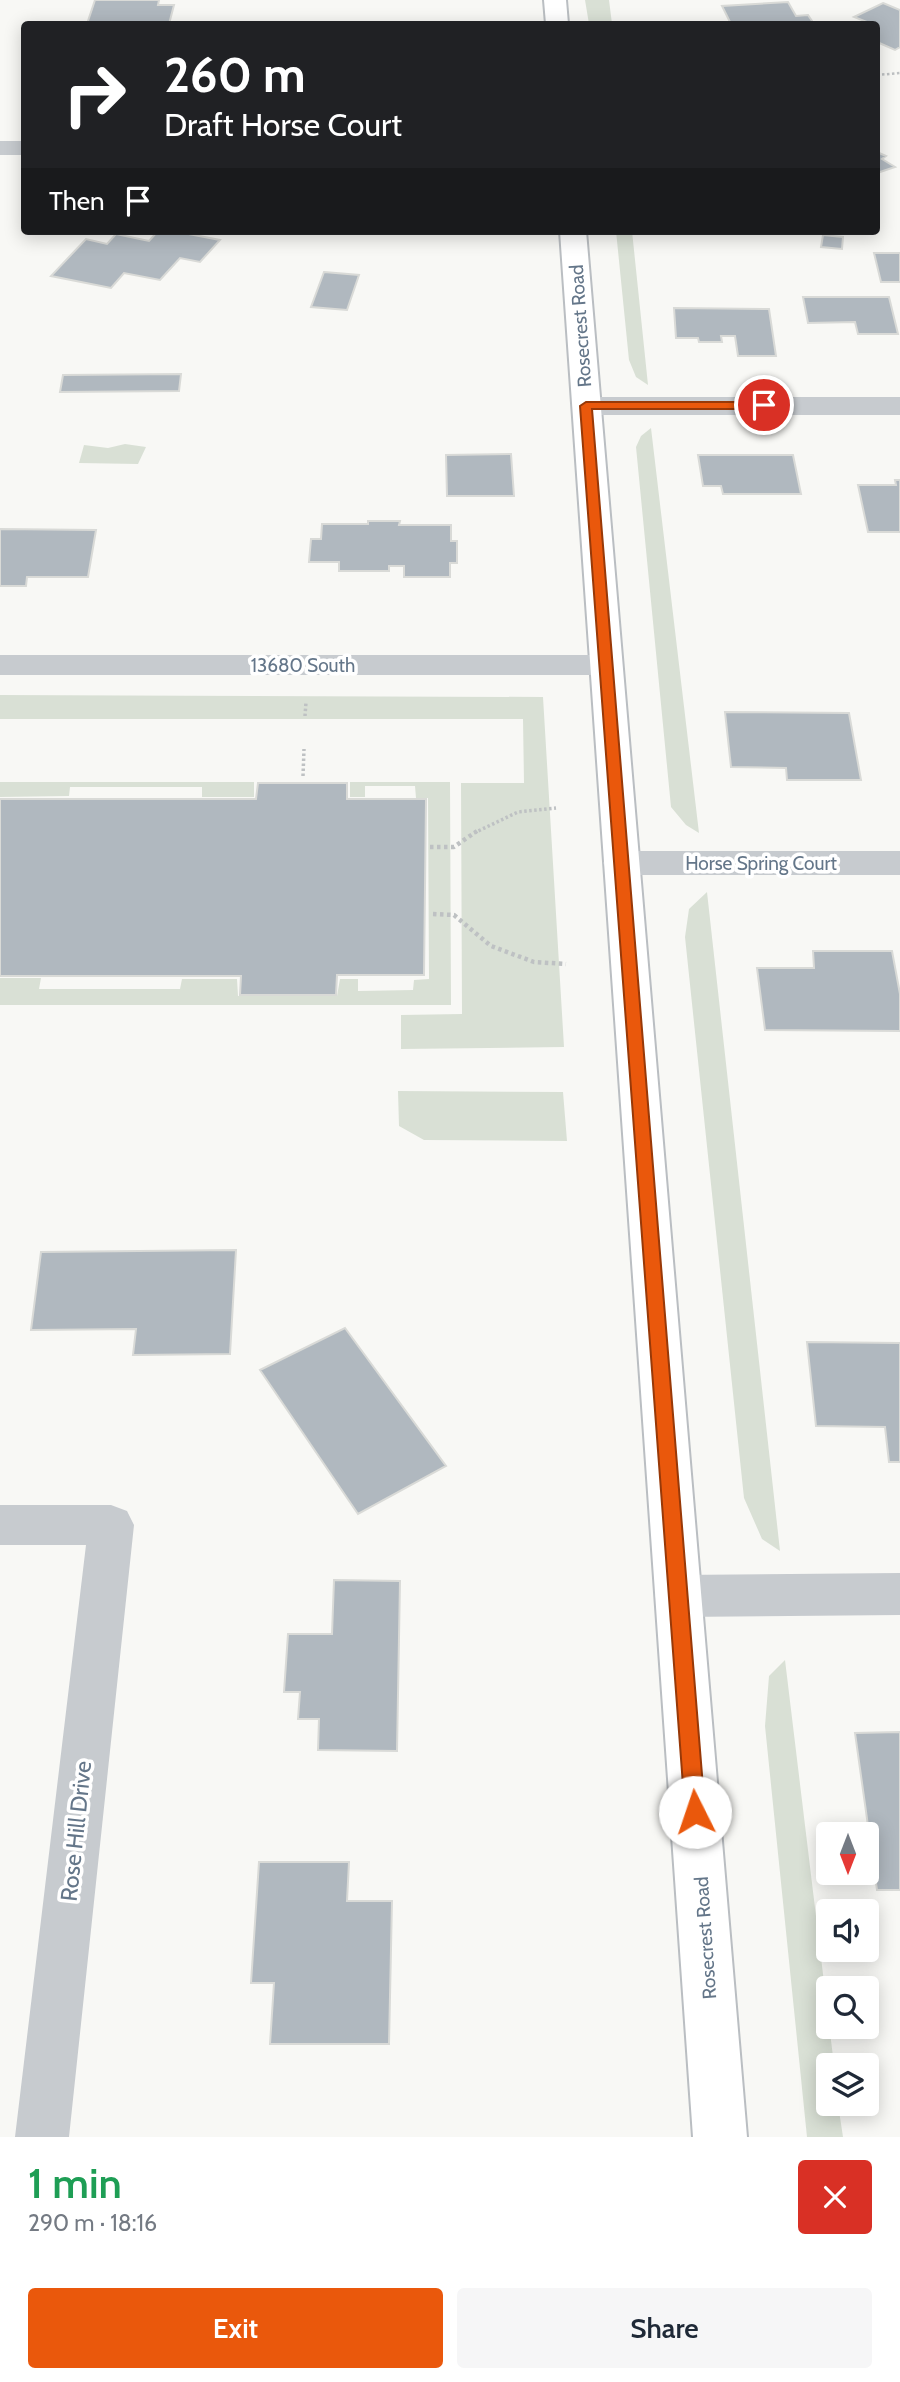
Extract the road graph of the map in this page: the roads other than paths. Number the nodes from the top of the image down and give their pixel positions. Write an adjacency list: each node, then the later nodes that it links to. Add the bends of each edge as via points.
1 (555, 0): 2 (main road)
2 (557, 21)
3 (0, 148): 4 (street)
4 (21, 148)
5 (573, 235): 7 (main road, Rosecrest Road)
6 (900, 405): 7 (street)
7 (586, 406): 9 (main road, Rosecrest Road)
8 (0, 665): 9 (street, 13680 South)
9 (606, 665): 10 (main road, Rosecrest Road)
10 (621, 863): 11 (street, Horse Spring Court); 14 (main road, Rosecrest Road)
11 (900, 863)
12 (0, 1525): 15 (street, Rose Hill Drive, via 111,1525)
13 (900, 1594): 14 (street)
14 (678, 1596): 16 (main road, Rosecrest Road)
15 (42, 2137)
16 (720, 2137)

